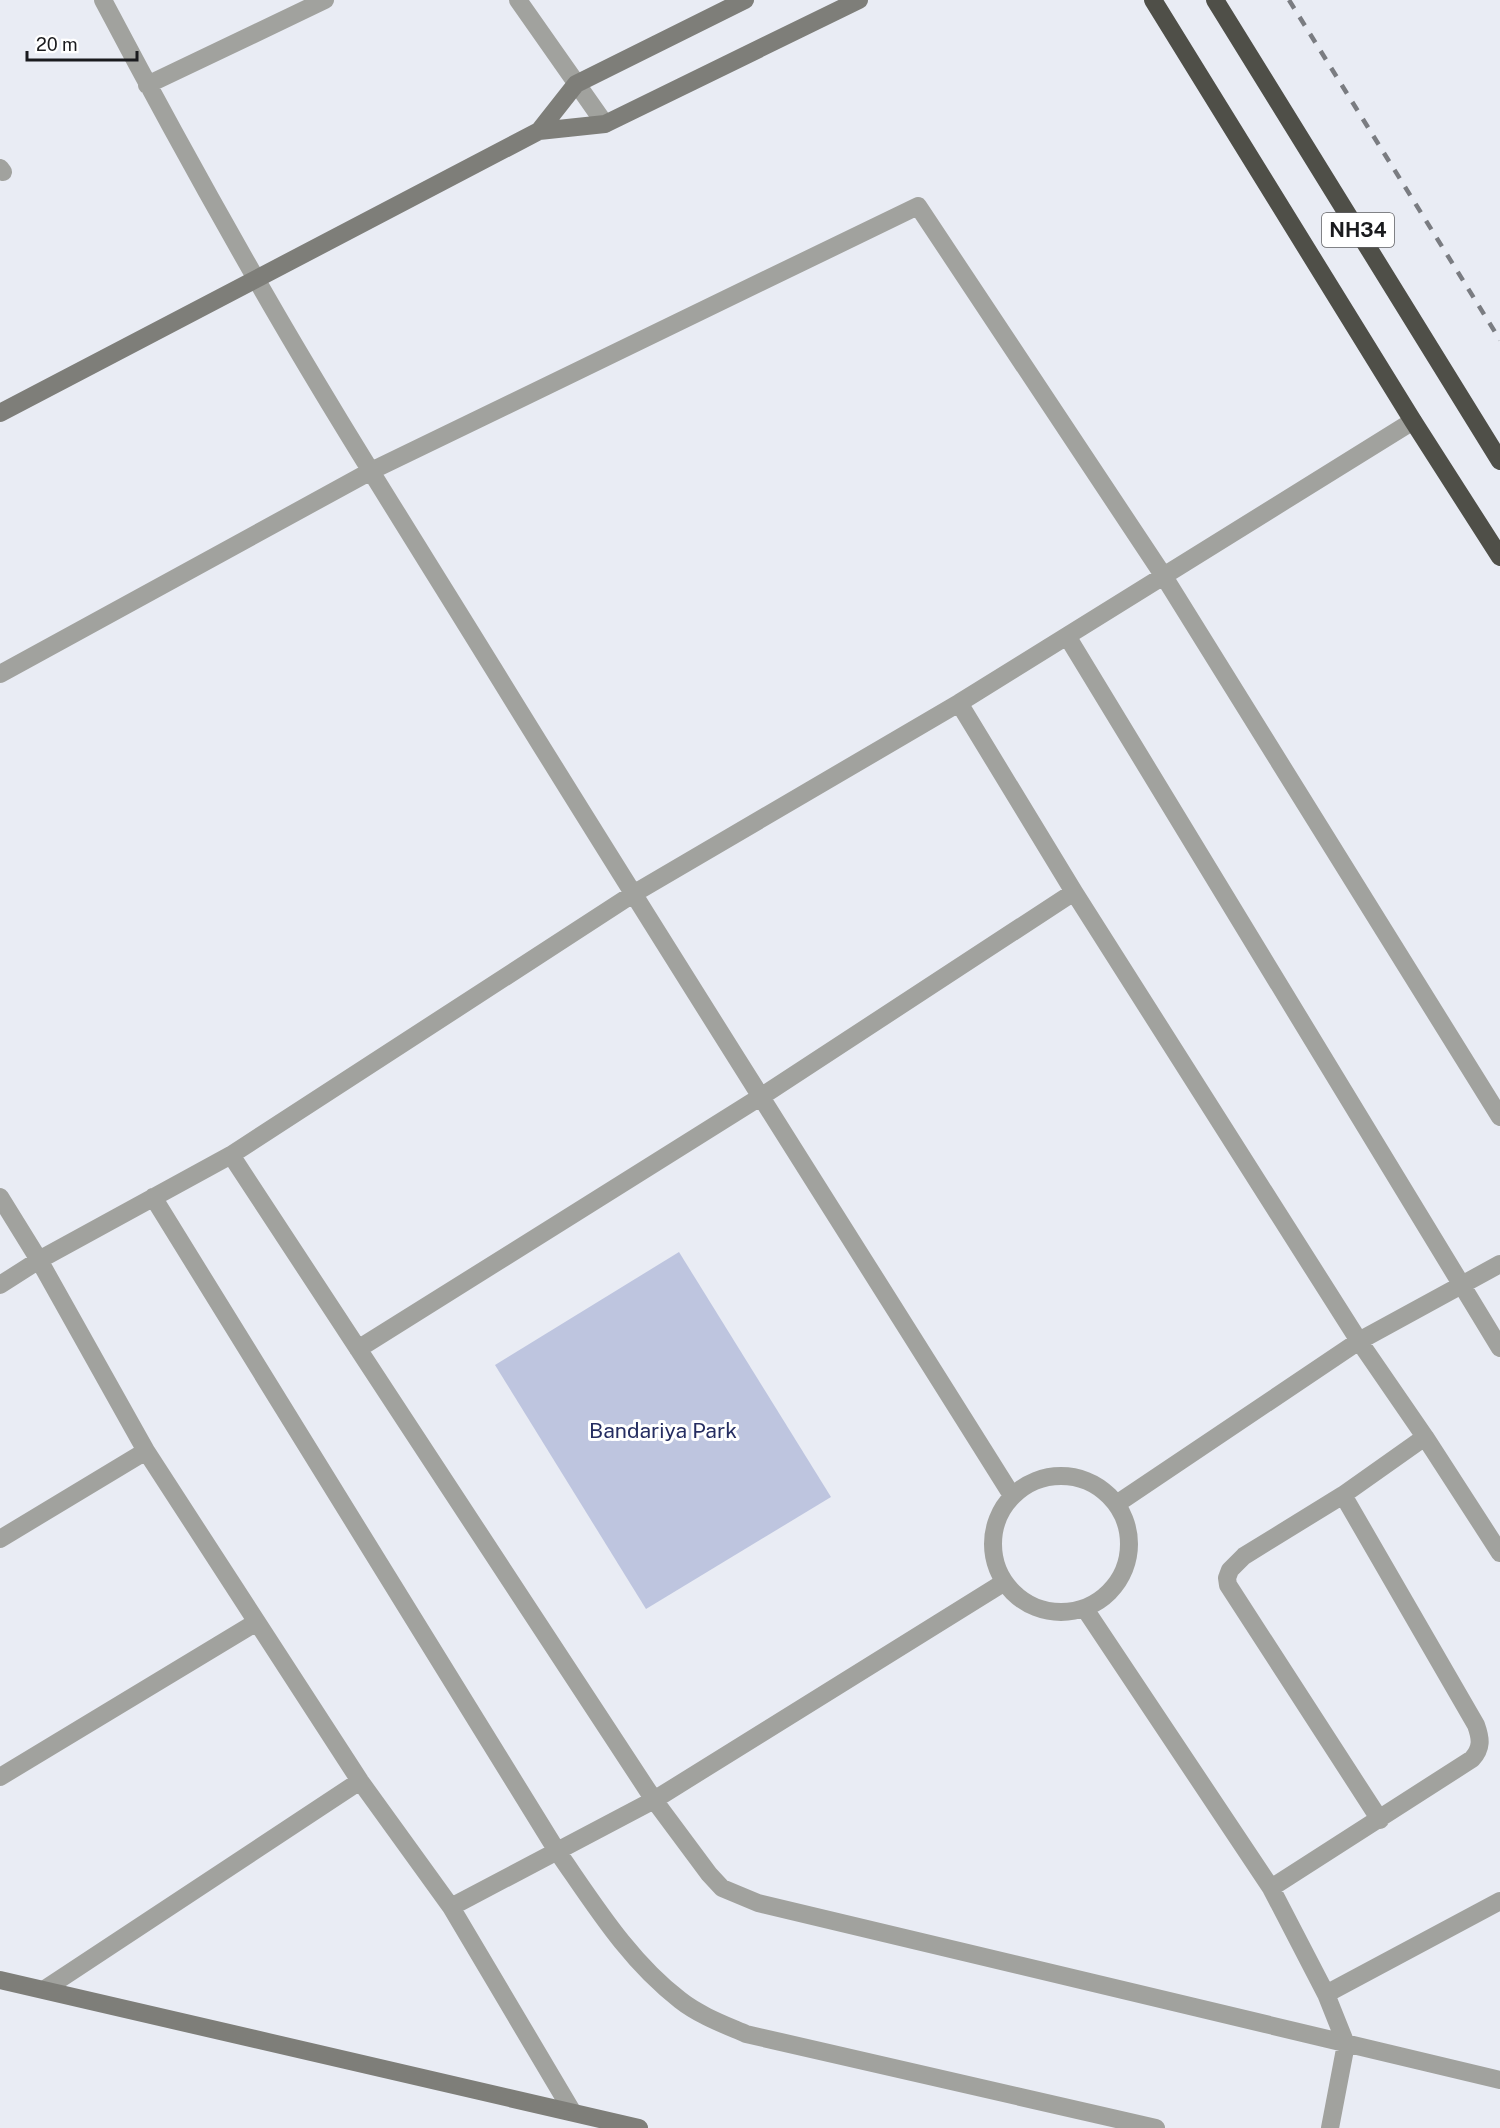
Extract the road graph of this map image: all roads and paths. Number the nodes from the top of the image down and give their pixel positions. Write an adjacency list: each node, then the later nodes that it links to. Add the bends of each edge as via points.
1 (103, 0): 9 (street)
2 (325, 0): 9 (street)
3 (518, 0): 8 (street)
4 (745, 0): 8 (street)
5 (859, 0): 10 (street)
6 (1153, 0): 14 (highway, NH34)
7 (1215, 0): 15 (highway, NH34)
8 (576, 84): 10 (street); 11 (street)
9 (147, 85): 12 (street)
10 (605, 124): 11 (street)
11 (539, 131): 12 (street)
12 (257, 280): 13 (street); 16 (street)
13 (0, 413)
14 (1413, 421): 17 (highway, NH34); 18 (street)
15 (1500, 461)
16 (371, 471): 18 (street, via 918,206); 20 (street); 23 (street)
17 (1500, 557)
18 (1163, 575): 19 (street); 25 (street)
19 (1066, 636): 21 (street); 32 (street)
20 (0, 674)
21 (959, 703): 22 (street); 23 (street)
22 (1074, 892): 24 (street); 33 (street)
23 (633, 894): 24 (street); 26 (street)
24 (762, 1096): 35 (street); 38 (street)
25 (1500, 1117)
26 (231, 1155): 28 (street); 35 (street)
27 (0, 1197): 29 (street)
28 (153, 1197): 29 (street); 50 (street)
29 (39, 1260): 31 (street); 37 (street)
30 (1500, 1264): 32 (street)
31 (0, 1285)
32 (1462, 1285): 33 (street); 34 (street)
33 (1359, 1341): 36 (street); 40 (street)
34 (1500, 1348)
35 (358, 1349): 48 (street)
36 (1425, 1437): 39 (street); 42 (street)
37 (146, 1451): 41 (street); 45 (street)
38 (1011, 1494): 40 (street, via 1046,1475 1086,1478); 43 (street, via 991,1537)
39 (1343, 1495): 49 (street, via 1481,1737 1472,1760); 49 (street, via 1244,1556 1227,1578)
40 (1118, 1503): 44 (street, via 1130,1532 1128,1564 1112,1592)
41 (0, 1539)
42 (1500, 1553)
43 (1003, 1583): 44 (street, via 1025,1604 1055,1613); 48 (street)
44 (1085, 1609): 51 (street)
45 (255, 1623): 46 (street); 47 (street)
46 (0, 1777)
47 (360, 1781): 53 (street); 55 (street)
48 (654, 1800): 50 (street); 57 (street, via 722,1888 758,1903)
49 (1380, 1820): 51 (street)
50 (557, 1851): 53 (street); 61 (street, via 627,1951 682,2002 717,2022 746,2034)
51 (1271, 1888): 56 (street)
52 (1500, 1900): 56 (street)
53 (451, 1907): 59 (street)
54 (1, 1978): 55 (street)
55 (45, 1989): 59 (street)
56 (1326, 1994): 57 (street)
57 (1347, 2044): 58 (street); 62 (street)
58 (1500, 2080)
59 (572, 2111): 60 (street)
60 (639, 2128)
61 (1156, 2128)
62 (1330, 2128)

